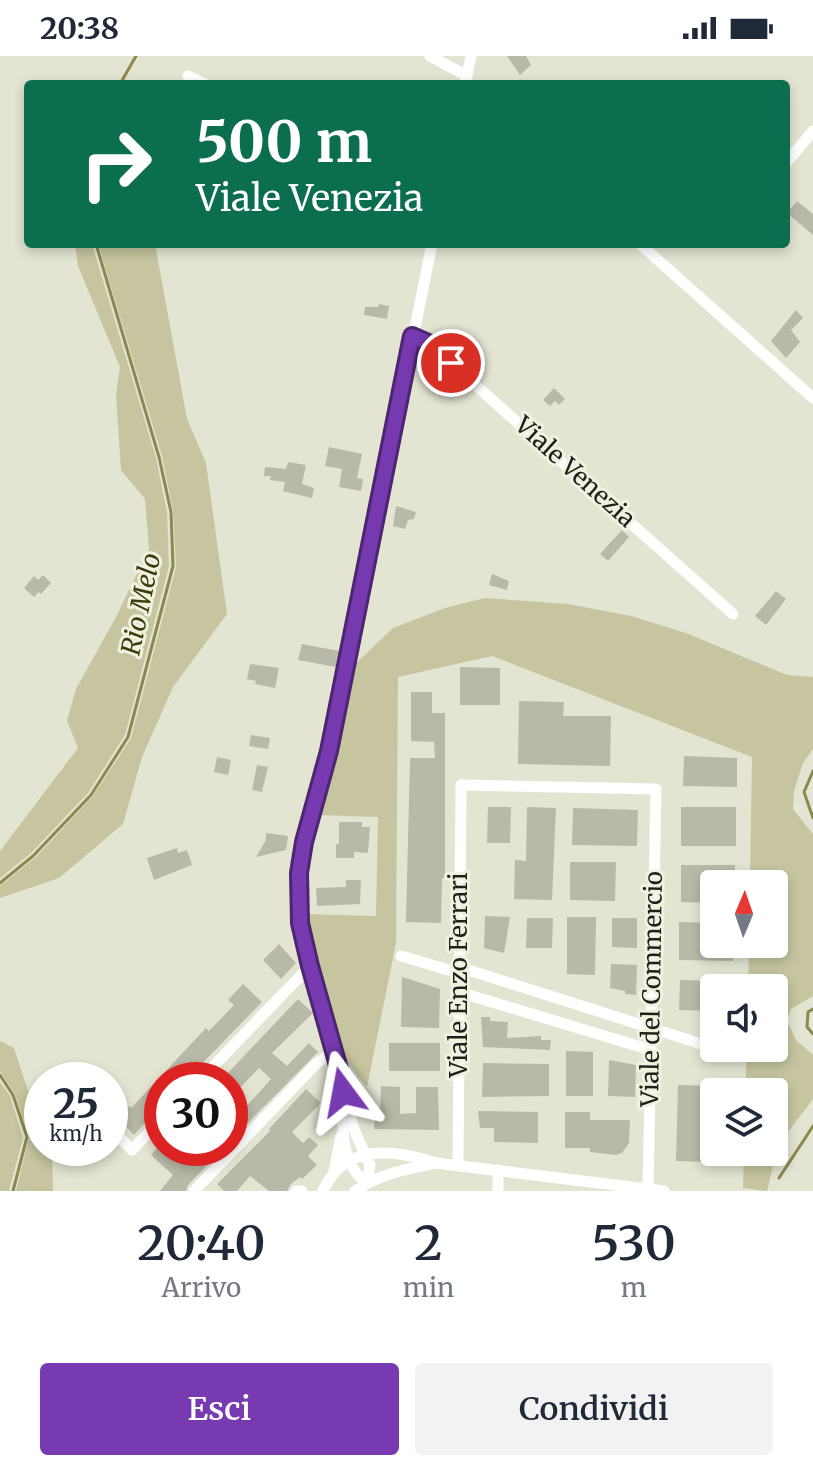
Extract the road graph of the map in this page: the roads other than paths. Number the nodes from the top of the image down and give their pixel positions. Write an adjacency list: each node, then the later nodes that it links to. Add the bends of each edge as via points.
1 (430, 56): 5 (street)
2 (471, 56): 5 (street)
3 (188, 76): 4 (street)
4 (196, 80)
5 (466, 80)
6 (813, 131): 7 (street)
7 (790, 158)
8 (431, 248): 10 (street)
9 (644, 248): 11 (street)
10 (412, 336): 12 (street, Viale Venezia, via 428,343); 15 (street, via 329,751 304,842 298,902)
11 (813, 398)
12 (733, 614)
13 (656, 789): 16 (street, Viale Enzo Ferrari, via 461,785); 18 (street, Viale del Commercio)
14 (401, 956): 16 (street)
15 (310, 966): 21 (street); 22 (street)
16 (459, 970): 17 (street, Viale Enzo Ferrari); 18 (street)
17 (459, 992): 20 (street); 30 (street, Viale Enzo Ferrari)
18 (651, 1028): 19 (street); 20 (street, Viale del Commercio)
19 (700, 1043)
20 (651, 1050): 34 (street, Viale del Commercio)
21 (334, 1052): 23 (street); 35 (street, via 317,1063)
22 (217, 1062)
23 (343, 1092): 24 (street); 27 (street)
24 (342, 1132): 28 (street); 32 (street)
25 (144, 1138): 26 (street, via 132,1150)
26 (128, 1146)
27 (365, 1153): 28 (street); 29 (street); 33 (street, via 370,1165)
28 (349, 1160): 32 (street); 33 (street, via 355,1175)
29 (436, 1163): 30 (street); 33 (street, via 396,1170)
30 (458, 1165): 31 (street)
31 (498, 1170): 34 (street); 38 (street)
32 (334, 1172): 36 (street)
33 (367, 1183): 37 (street)
34 (648, 1189): 39 (street)
35 (194, 1191)
36 (323, 1191)
37 (355, 1191)
38 (498, 1191)
39 (664, 1191)

